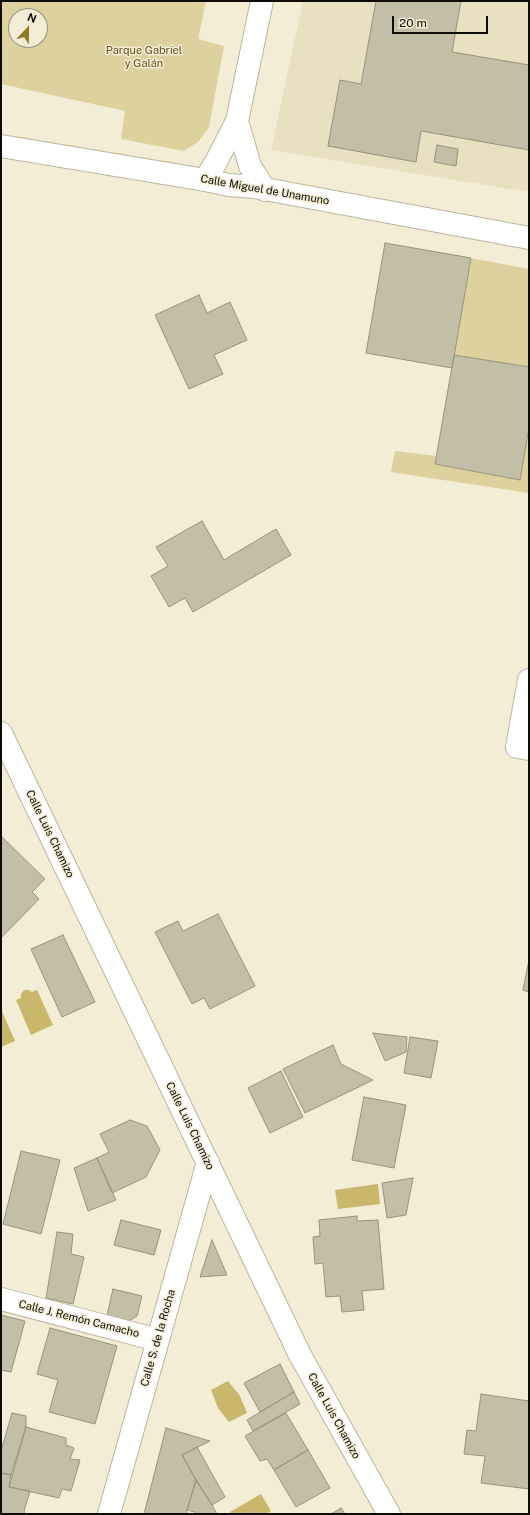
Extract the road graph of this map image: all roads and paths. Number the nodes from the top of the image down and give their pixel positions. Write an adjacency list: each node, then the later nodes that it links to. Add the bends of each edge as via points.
1 (262, 1): 2 (street)
2 (238, 122): 4 (street); 5 (street, via 250,166)
3 (1, 146): 4 (street, Calle Miguel de Unamuno)
4 (205, 180): 5 (street, Calle Miguel de Unamuno)
5 (265, 190): 6 (street, Calle Miguel de Unamuno)
6 (529, 238)
7 (529, 680): 9 (street)
8 (1, 733): 10 (street, Calle Luis Chamizo)
9 (523, 748)
10 (8, 768): 11 (street, Calle Luis Chamizo)
11 (208, 1162): 13 (street, Calle S. de la Rocha); 15 (street, Calle Luis Chamizo, via 300,1355)
12 (1, 1299): 13 (street, Calle J. Remón Camacho)
13 (158, 1340): 14 (street, Calle S. de la Rocha)
14 (109, 1514)
15 (389, 1514)

